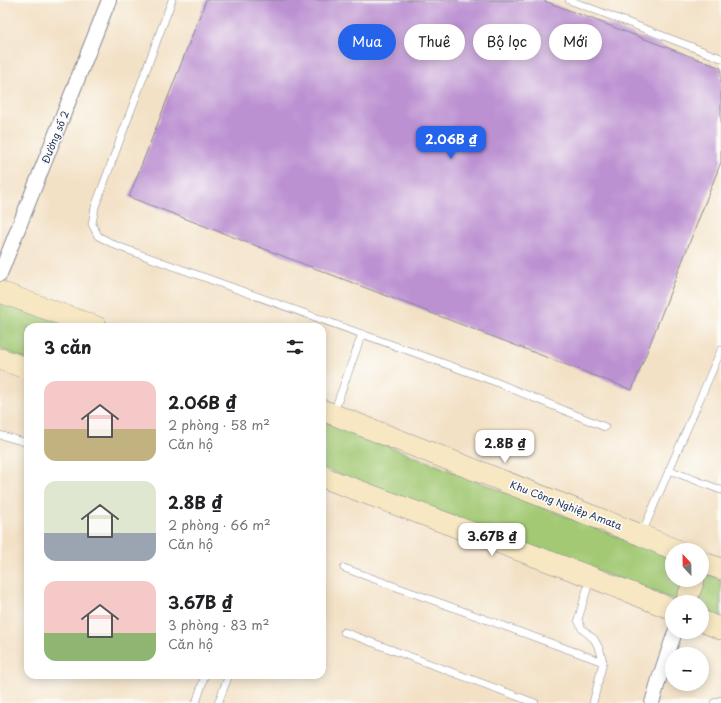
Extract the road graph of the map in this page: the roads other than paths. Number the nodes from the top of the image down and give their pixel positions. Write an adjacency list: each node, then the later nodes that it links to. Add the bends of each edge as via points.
1 (109, 0): 5 (street, Đường số 2)
2 (172, 0): 8 (lane, via 95,207 92,224 98,236 117,246)
3 (569, 0): 4 (lane)
4 (721, 58)
5 (0, 274)
6 (0, 292): 7 (street)
7 (86, 323)
8 (362, 334): 12 (lane); 13 (lane, via 493,381)
9 (721, 350): 16 (lane)
10 (0, 359): 11 (street)
11 (24, 368)
12 (328, 412): 19 (street, Khu Công Nghiệp Amata)
13 (605, 427)
14 (0, 434): 15 (lane)
15 (24, 442)
16 (670, 470): 18 (lane); 19 (lane)
17 (326, 478): 24 (street)
18 (721, 490)
19 (642, 535): 20 (street, Khu Công Nghiệp Amata)
20 (665, 545)
21 (709, 565): 23 (street)
22 (344, 568): 30 (lane)
23 (721, 569)
24 (591, 577): 25 (street); 30 (lane, via 578,620 582,629 594,639)
25 (665, 606)
26 (709, 624): 27 (street)
27 (721, 629)
28 (344, 632): 36 (lane)
29 (673, 639): 38 (street)
30 (603, 662): 37 (lane)
31 (204, 679): 34 (lane)
32 (227, 679): 35 (lane)
33 (721, 700): 39 (lane)
34 (196, 703)
35 (218, 703)
36 (535, 703)
37 (593, 703)
38 (652, 703)
39 (714, 703)

